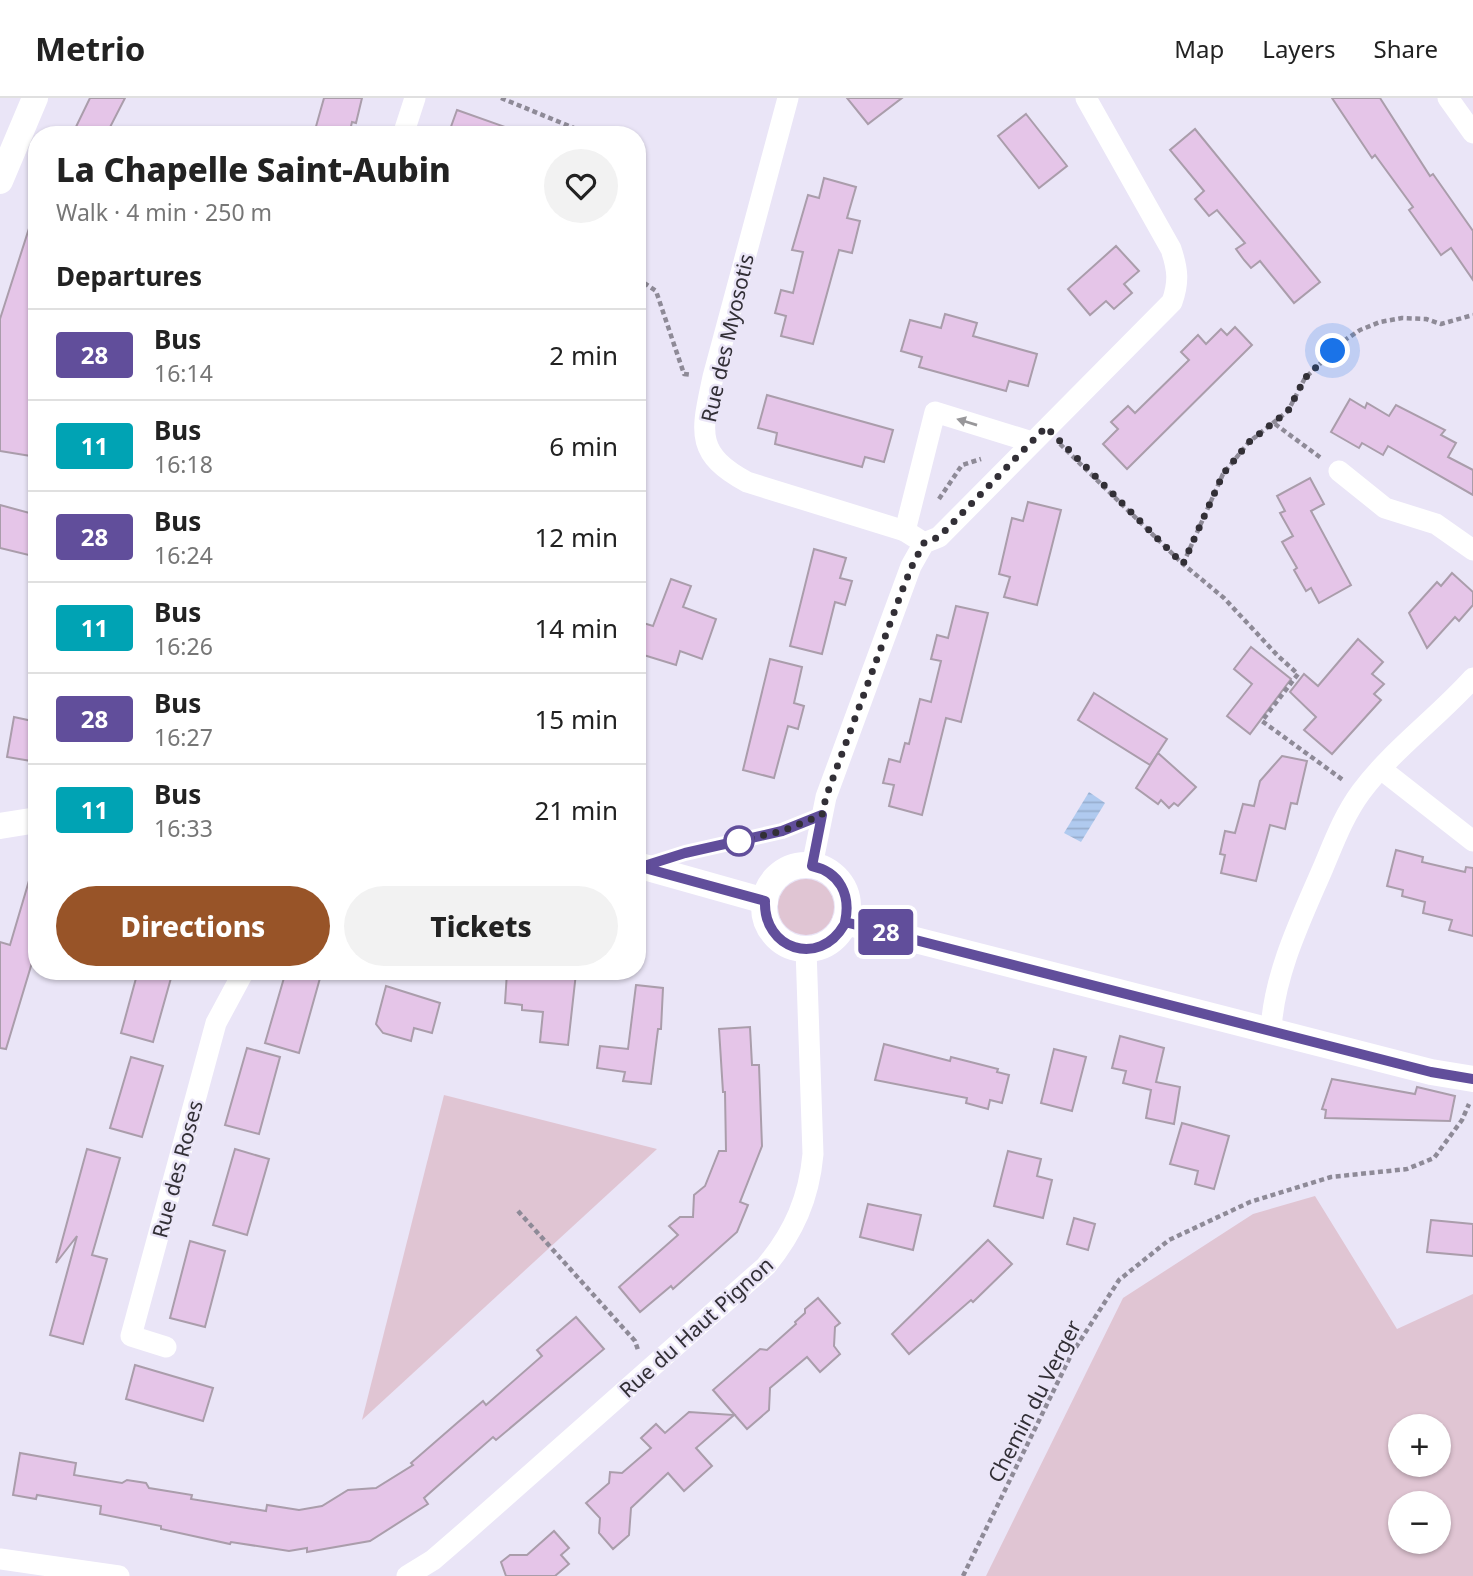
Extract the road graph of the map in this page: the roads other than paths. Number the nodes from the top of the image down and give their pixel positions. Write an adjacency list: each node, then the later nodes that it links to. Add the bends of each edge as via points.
1 (35, 98): 8 (street)
2 (415, 98): 6 (street)
3 (788, 98): 11 (street, Rue des Myosotis, via 713,377 706,410 706,446 716,462 747,482)
4 (1086, 98): 9 (street, via 1171,249 1178,285 1172,302)
5 (1448, 98): 7 (street)
6 (406, 126)
7 (1473, 134)
8 (0, 181)
9 (1039, 435): 11 (street, one-way to 11, via 935,412); 12 (street, via 939,537)
10 (1339, 471): 13 (street, via 1385,508 1436,524)
11 (905, 531): 12 (street, Rue des Myosotis)
12 (924, 543): 16 (street, via 907,578)
13 (1473, 550)
14 (1473, 678): 15 (street)
15 (1381, 769): 19 (street); 27 (street, via 1346,816 1296,931 1273,1006)
16 (822, 815): 20 (lane, via 782,831); 21 (street)
17 (28, 822): 18 (street)
18 (0, 826)
19 (1473, 841)
20 (646, 864)
21 (812, 866): 23 (street, via 780,874); 24 (street, via 829,873 842,886 848,903)
22 (646, 868): 23 (street)
23 (765, 901): 25 (street, via 766,920 774,934 790,946)
24 (845, 922): 25 (street, via 832,940); 27 (street)
25 (806, 949): 32 (street, Rue du Haut Pignon, via 813,1154 810,1183 783,1245 766,1266 646,1374 433,1560)
26 (239, 980): 29 (street, Rue des Roses, via 216,1023 131,1336)
27 (1271, 1030): 28 (street)
28 (1473, 1079)
29 (166, 1347)
30 (0, 1559): 31 (street)
31 (119, 1576)
32 (407, 1576)

